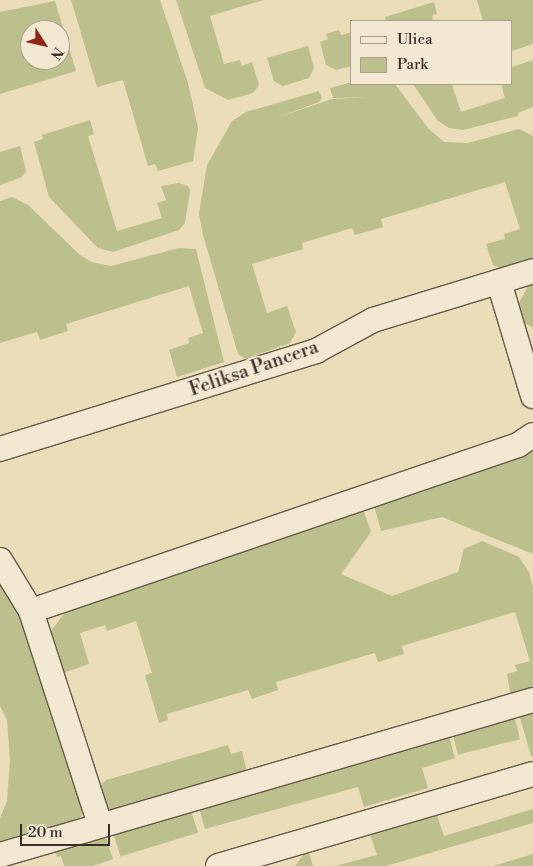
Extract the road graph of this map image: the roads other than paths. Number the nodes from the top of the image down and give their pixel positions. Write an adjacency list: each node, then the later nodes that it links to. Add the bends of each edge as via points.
1 (533, 271): 2 (street, Feliksa Pancera)
2 (499, 282): 3 (street); 5 (street, Feliksa Pancera, via 373,320 316,351)
3 (533, 396)
4 (533, 435): 7 (street, via 518,445)
5 (0, 450)
6 (0, 560): 7 (street)
7 (31, 611): 10 (street)
8 (533, 700): 10 (street)
9 (533, 774): 12 (street)
10 (100, 825): 11 (street)
11 (0, 855)
12 (218, 866)

